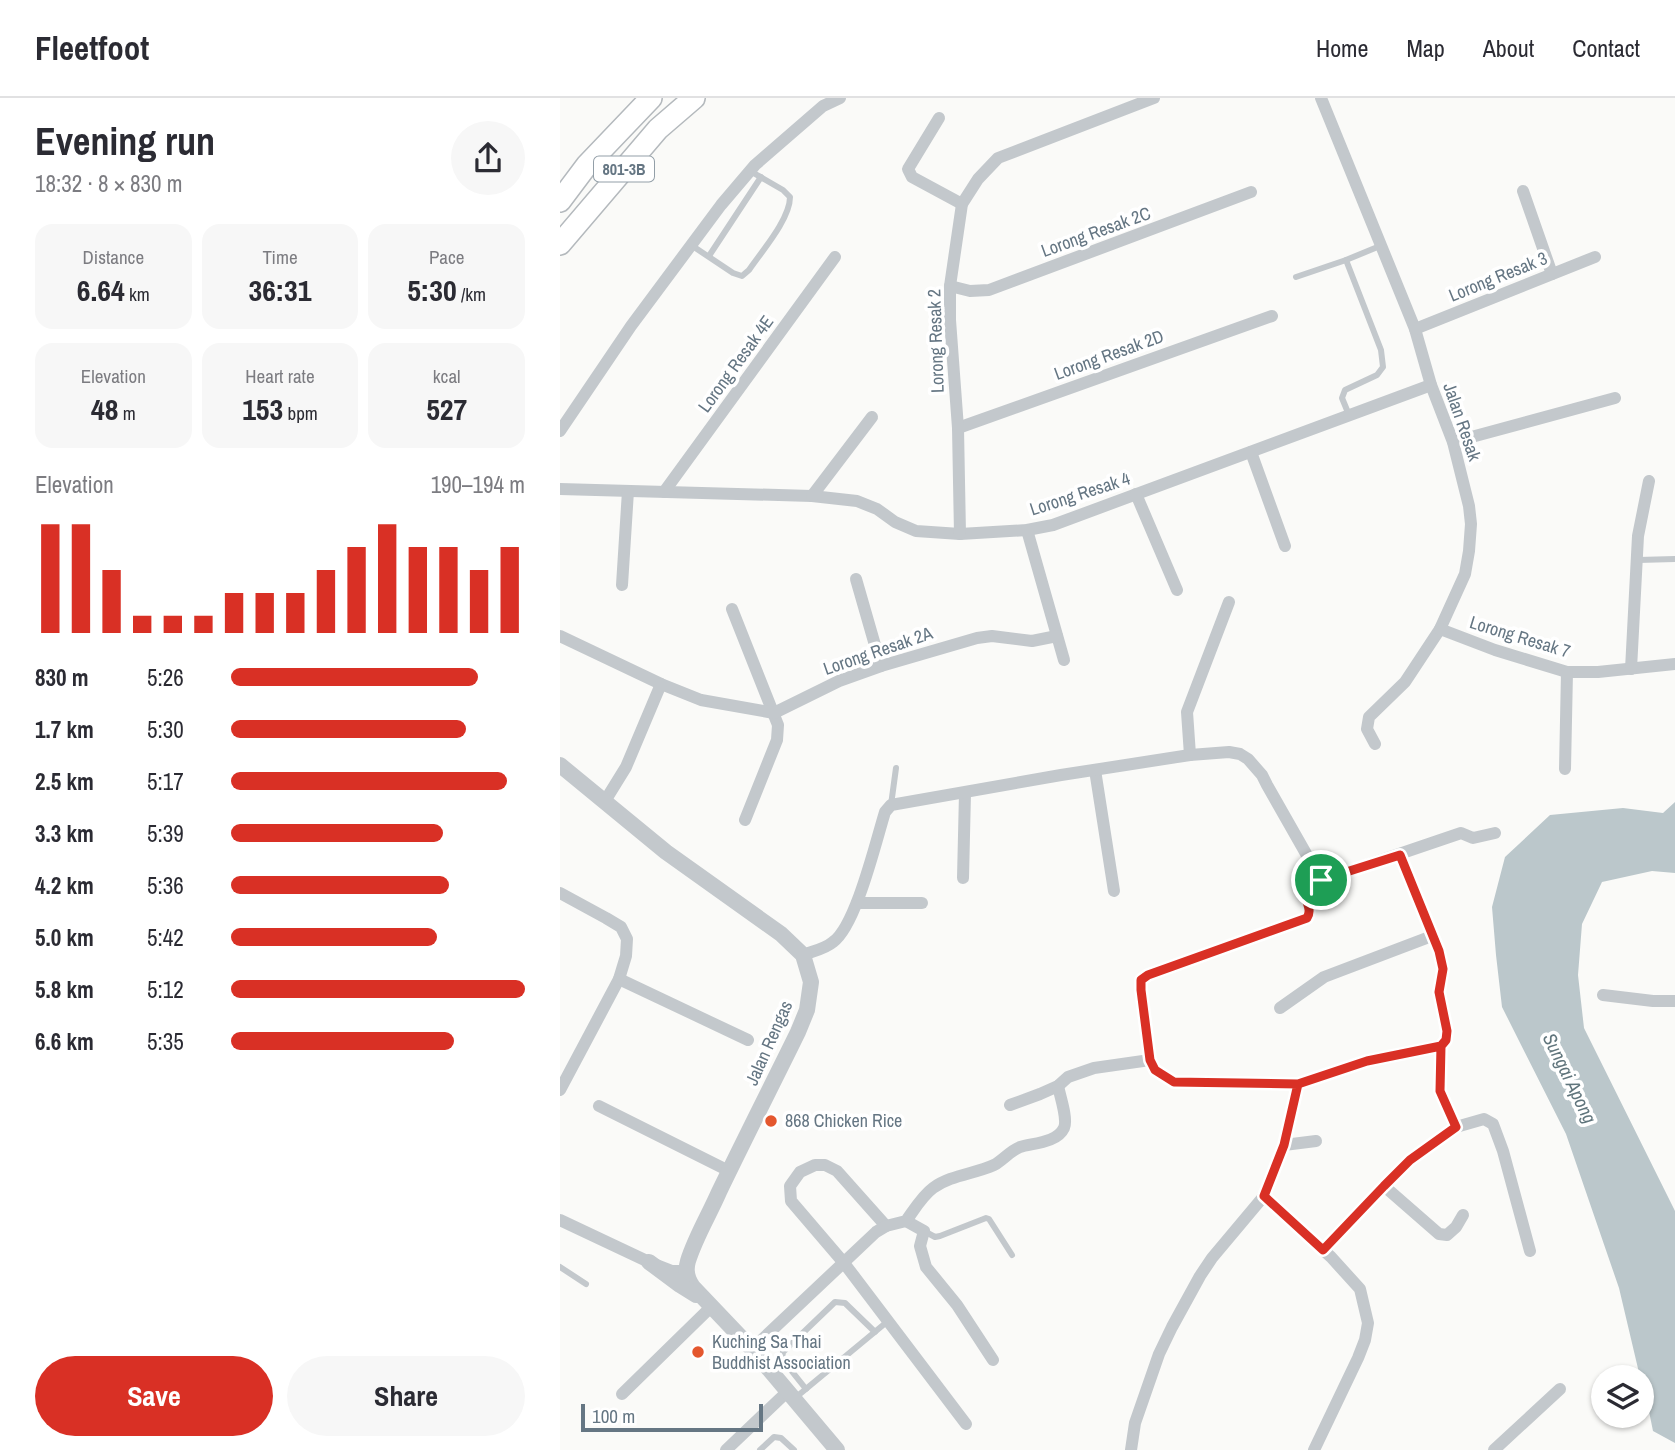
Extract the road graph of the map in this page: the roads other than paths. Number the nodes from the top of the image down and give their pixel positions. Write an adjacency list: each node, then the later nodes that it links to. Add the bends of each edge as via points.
1 (651, 98): 10 (highway, via 587,165)
2 (694, 98): 12 (highway, 801-3B, via 658,129)
3 (840, 98): 7 (street, via 823,106)
4 (1154, 98): 11 (street, Lorong Resak 2, via 998,158)
5 (1321, 98): 14 (street, Jalan Resak)
6 (939, 118): 11 (street, via 908,169 912,177)
7 (756, 174): 13 (street); 15 (lane); 15 (lane, via 790,197 786,216 742,276)
8 (1523, 191): 19 (street)
9 (1251, 192): 21 (street, Lorong Resak 2C, via 989,290)
10 (560, 201)
11 (962, 204): 21 (street, Lorong Resak 2)
12 (560, 244)
13 (691, 245): 15 (lane); 29 (street)
14 (1381, 246): 18 (lane); 23 (street, Jalan Resak)
15 (709, 256)
16 (835, 257): 35 (street, Lorong Resak 4E)
17 (1595, 257): 19 (street, Lorong Resak 3)
18 (1346, 260): 20 (lane); 26 (lane, via 1381,350 1383,367 1377,375 1345,390 1342,398)
19 (1552, 274): 23 (street, Lorong Resak 3)
20 (1296, 277)
21 (950, 286): 28 (street, Lorong Resak 2)
22 (1272, 316): 28 (street, Lorong Resak 2D)
23 (1415, 330): 24 (street, Jalan Resak)
24 (1431, 385): 26 (street, Lorong Resak 4); 30 (street, Jalan Resak)
25 (1615, 398): 30 (street)
26 (1349, 415): 31 (street, Lorong Resak 4)
27 (872, 417): 37 (street)
28 (958, 428): 39 (street, Lorong Resak 2)
29 (560, 431)
30 (1453, 442): 48 (street, Jalan Resak, via 1471,524 1465,575)
31 (1251, 452): 36 (street, Lorong Resak 4); 40 (street)
32 (1649, 481): 42 (street)
33 (560, 489): 34 (street, Lorong Resak 4)
34 (628, 491): 35 (street, Lorong Resak 4); 44 (street)
35 (664, 492): 37 (street, Lorong Resak 4)
36 (1136, 494): 38 (street, Lorong Resak 4, via 1053,526); 45 (street)
37 (812, 496): 39 (street, Lorong Resak 4, via 857,501 916,531)
38 (1027, 530): 39 (street, Lorong Resak 4); 50 (street)
39 (960, 534)
40 (1285, 547)
41 (1675, 559): 42 (lane)
42 (1637, 560): 54 (street)
43 (856, 579): 53 (street)
44 (622, 585)
45 (1177, 590)
46 (1230, 602): 59 (street, via 1187,712)
47 (732, 609): 57 (street)
48 (1440, 629): 55 (street, Lorong Resak 7); 58 (street, Jalan Resak, via 1405,682 1369,718 1367,729)
49 (560, 636): 56 (street)
50 (1057, 636): 51 (street); 53 (street, Lorong Resak 2A, via 1032,641 977,638)
51 (1064, 660)
52 (1675, 664): 54 (street, Lorong Resak 7)
53 (881, 666): 57 (street, Lorong Resak 2A)
54 (1631, 669): 55 (street, Lorong Resak 7)
55 (1567, 672): 62 (street)
56 (661, 684): 57 (street, via 701,700); 65 (street, via 626,767)
57 (774, 713): 67 (street, via 777,740)
58 (1375, 744)
59 (1189, 755): 63 (street); 71 (street, via 1229,751 1248,759 1268,785)
60 (560, 765): 65 (street)
61 (896, 768): 66 (lane)
62 (1565, 769)
63 (1095, 770): 64 (street); 72 (street)
64 (965, 793): 66 (street); 70 (street)
65 (605, 801): 77 (street)
66 (891, 805): 74 (street)
67 (744, 820)
68 (1495, 833): 69 (street, via 1473,838 1461,833)
69 (1400, 855): 71 (street); 76 (street)
70 (963, 878)
71 (1321, 880): 84 (street, via 1305,890 1310,910 1307,918 1141,980)
72 (1114, 891)
73 (560, 893): 78 (street, via 621,927 627,939)
74 (857, 902): 75 (street); 77 (street, via 841,935 824,948)
75 (922, 903)
76 (1432, 936): 81 (street, via 1324,977); 83 (street, via 1443,969 1439,992 1447,1031)
77 (803, 955): 93 (street, Jalan Rengas, via 811,982 807,1010)
78 (619, 979): 82 (street); 87 (street)
79 (1603, 995): 80 (street)
80 (1675, 1001)
81 (1280, 1008)
82 (748, 1040)
83 (1441, 1046): 85 (street, via 1367,1061); 90 (street, via 1440,1091)
84 (1150, 1060): 85 (street, via 1155,1070 1174,1082); 86 (street, via 1094,1068 1068,1077)
85 (1298, 1084): 92 (street)
86 (1058, 1086): 88 (street); 97 (street, via 1065,1117 1064,1128 1057,1135 1016,1148 992,1166 931,1189)
87 (560, 1090)
88 (1010, 1105)
89 (599, 1106): 93 (street)
90 (1456, 1127): 94 (street, via 1410,1160); 102 (street, via 1484,1119 1493,1124)
91 (1316, 1141): 92 (street)
92 (1284, 1145): 95 (street)
93 (729, 1171): 107 (street, Jalan Rengas)
94 (1384, 1186): 96 (street, via 1439,1234 1447,1236); 101 (street)
95 (1264, 1196): 101 (street); 122 (street, via 1212,1258 1172,1327 1135,1423)
96 (1463, 1215)
97 (906, 1221): 99 (street); 100 (street)
98 (562, 1225): 104 (street)
99 (886, 1226): 105 (street); 105 (street, via 837,1171 814,1165 800,1172 790,1186 791,1200)
100 (924, 1231): 103 (lane, via 936,1237 986,1218); 113 (street, via 920,1245 926,1267)
101 (1323, 1250): 123 (street, via 1360,1289 1368,1323 1358,1358)
102 (1530, 1251)
103 (1012, 1255)
104 (649, 1262): 107 (street); 109 (street)
105 (844, 1263): 110 (street); 112 (street)
106 (560, 1267): 108 (lane)
107 (687, 1271): 109 (street, via 688,1280)
108 (586, 1284)
109 (708, 1303): 112 (street); 115 (street)
110 (888, 1321): 111 (lane); 117 (street)
111 (875, 1332): 116 (lane); 116 (lane, via 845,1303 835,1302 783,1352)
112 (752, 1349): 116 (street)
113 (993, 1360)
114 (1560, 1389): 124 (street)
115 (622, 1394)
116 (795, 1394): 118 (street); 121 (street)
117 (966, 1424)
118 (728, 1449)
119 (760, 1450): 120 (lane, via 774,1437)
120 (794, 1450)
121 (837, 1450)
122 (1131, 1450)
123 (1314, 1450)
124 (1494, 1450)

